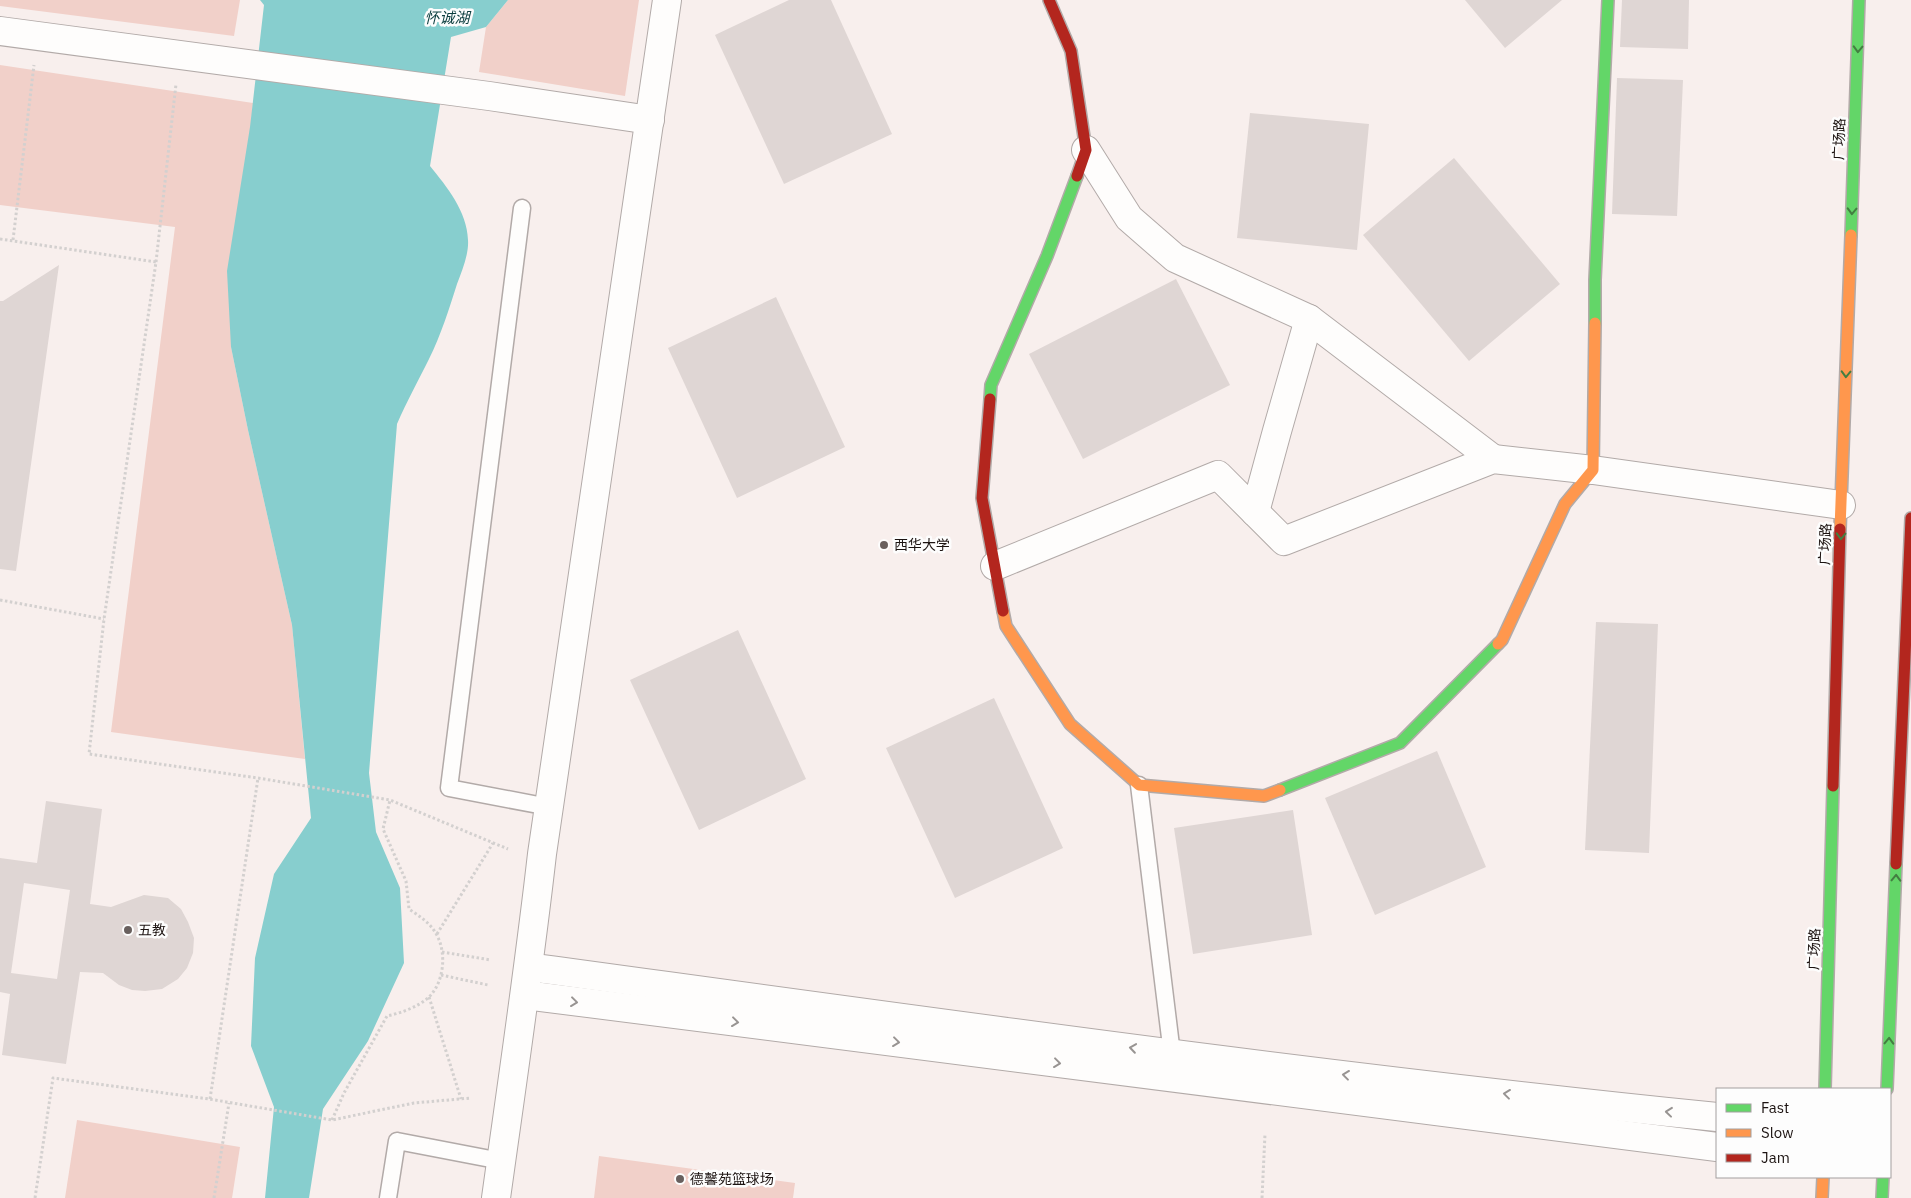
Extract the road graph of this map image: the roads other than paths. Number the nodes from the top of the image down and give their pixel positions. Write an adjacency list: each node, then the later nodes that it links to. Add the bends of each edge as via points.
1 (667, 0): 6 (street)
2 (1048, 0): 7 (street, via 1071,51)
3 (1608, 0): 11 (street, via 1595,280)
4 (1860, 0): 12 (street, 广场路, one-way to 12)
5 (0, 31): 6 (street)
6 (650, 120): 17 (street)
7 (1086, 150): 9 (street, via 1129,218 1175,258); 15 (street, via 1047,256 991,385 982,498)
8 (522, 208): 17 (lane, via 449,788)
9 (1310, 319): 10 (street); 13 (street)
10 (1493, 459): 11 (street); 13 (street, via 1284,541)
11 (1592, 470): 12 (street); 16 (street, via 1565,504 1502,640 1400,744 1264,796)
12 (1841, 505): 21 (street, 广场路, one-way to 21)
13 (1255, 512): 15 (street, via 1218,475)
14 (1911, 518): 22 (street, one-way to 14)
15 (995, 566): 16 (street, via 1006,626 1011,634 1070,724)
16 (1139, 786): 20 (lane)
17 (549, 807): 18 (street)
18 (529, 967): 19 (street); 20 (street, one-way to 18)
19 (525, 996): 24 (street, one-way to 24); 25 (street)
20 (1172, 1054): 23 (street, one-way to 20)
21 (1825, 1088)
22 (1887, 1088)
23 (1716, 1117)
24 (1716, 1147)
25 (501, 1161): 28 (lane, via 397,1141); 29 (street)
26 (1822, 1178): 30 (street)
27 (1883, 1178): 31 (street)
28 (388, 1198)
29 (496, 1198)
30 (1822, 1198)
31 (1882, 1198)

